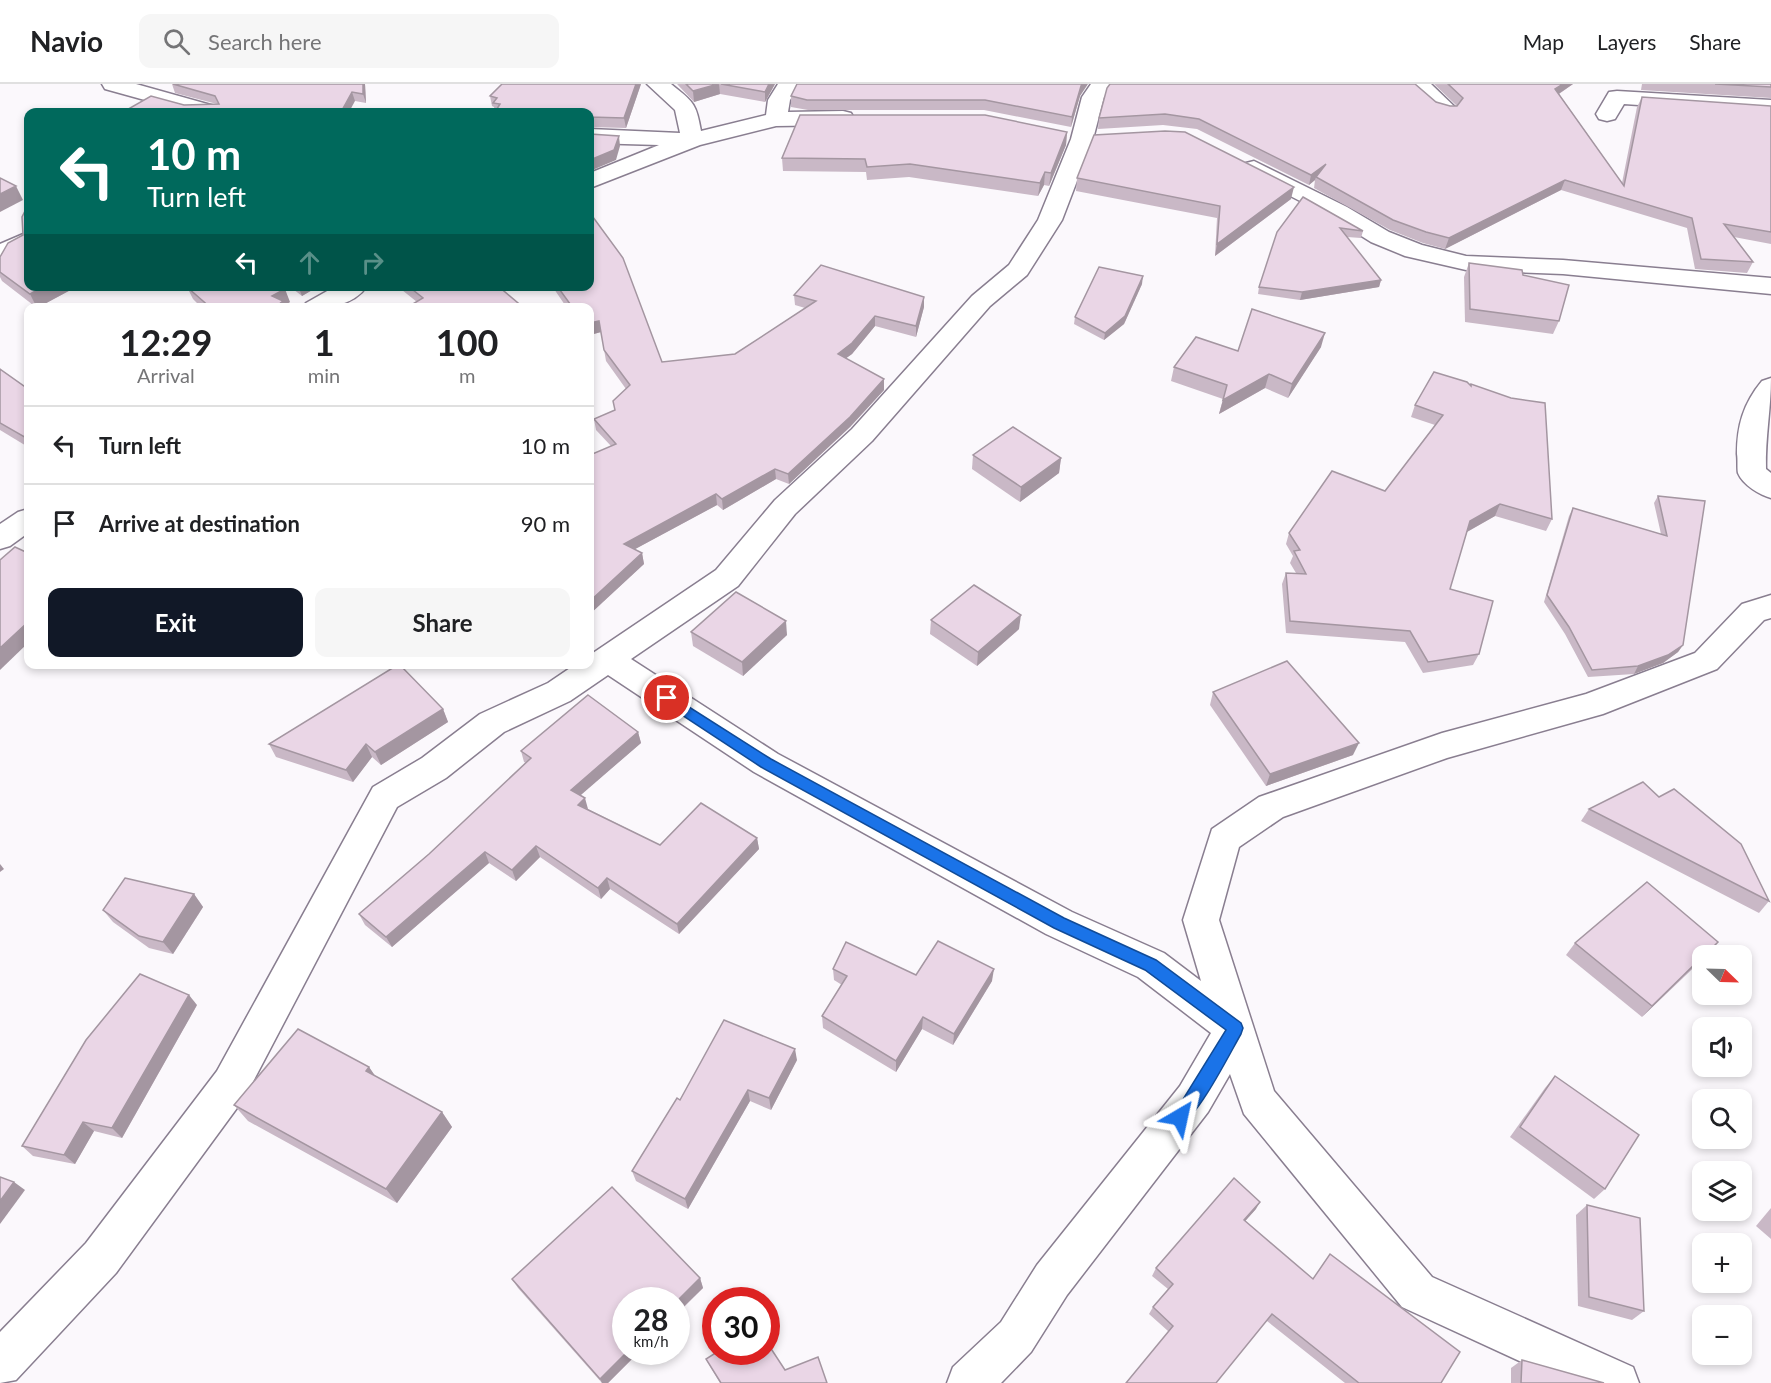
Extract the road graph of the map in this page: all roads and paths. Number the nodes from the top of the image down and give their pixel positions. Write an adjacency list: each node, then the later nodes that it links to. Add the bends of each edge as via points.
1 (113, 84): 7 (street)
2 (658, 84): 13 (street, via 686,108)
3 (789, 84): 11 (street, via 779,100)
4 (1102, 84): 26 (street, via 1093,97 1083,137 1050,219 1018,270 981,301 862,435 785,507 727,578)
5 (1418, 84): 8 (street)
6 (1771, 107): 9 (street, via 1617,97)
7 (196, 108)
8 (1446, 109)
9 (1607, 114)
10 (860, 118): 11 (street)
11 (776, 119): 13 (street)
12 (594, 136): 13 (street)
13 (692, 140): 15 (street)
14 (1231, 156): 18 (street, via 1380,237 1424,254 1466,263 1563,267)
15 (594, 179)
16 (24, 242): 17 (street)
17 (0, 253)
18 (1771, 287)
19 (346, 291): 20 (street)
20 (324, 303)
21 (1771, 387): 22 (street, via 1759,400 1751,430 1752,472)
22 (1771, 488)
23 (24, 522): 24 (street)
24 (0, 539)
25 (1771, 606): 29 (street, via 1753,612 1706,662 1592,705 1442,746 1271,807 1224,839 1201,920)
26 (607, 660): 27 (street); 29 (street, via 766,763 1059,923 1151,965)
27 (594, 669)
28 (594, 669): 30 (street, via 560,692 492,723 434,768 386,797 231,1084 101,1258)
29 (1235, 1028): 31 (street, via 1194,1099 1052,1280 1016,1337); 32 (street, via 1258,1101 1417,1292)
30 (0, 1364)
31 (969, 1383)
32 (1617, 1383)

